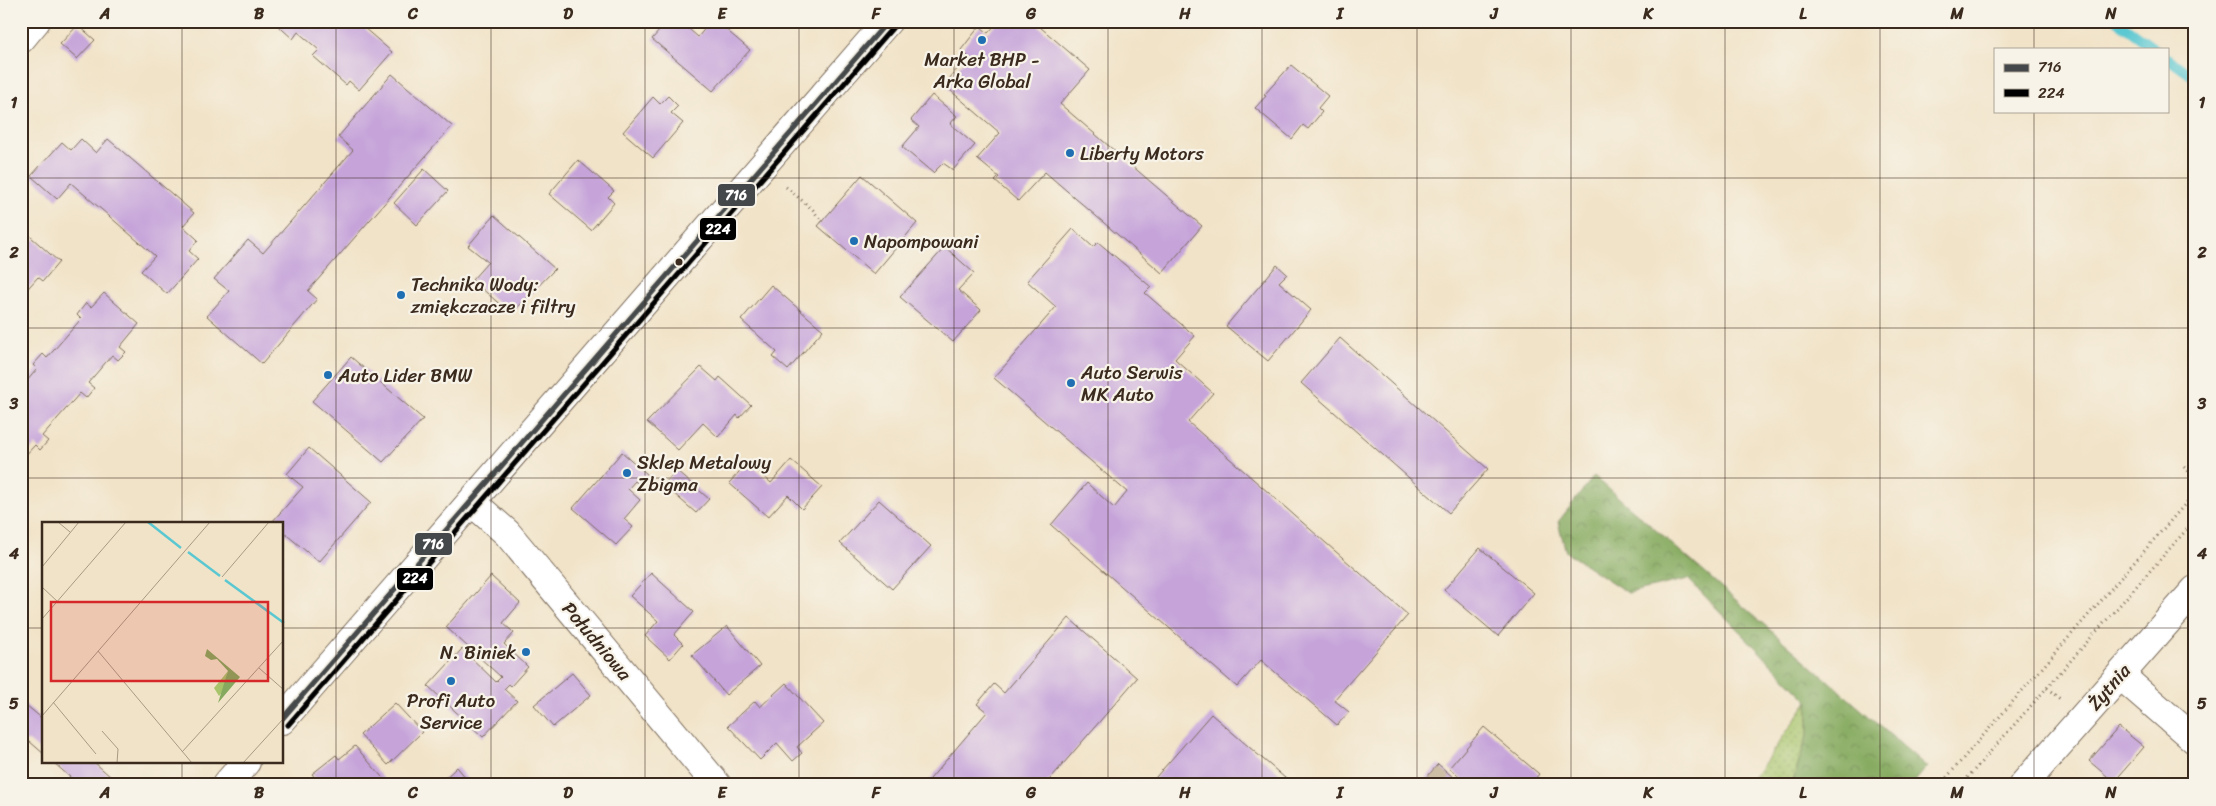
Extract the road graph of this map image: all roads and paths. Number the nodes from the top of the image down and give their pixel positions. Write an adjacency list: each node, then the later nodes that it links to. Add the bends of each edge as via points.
1 (36, 21): 3 (street)
2 (888, 21): 9 (street)
3 (21, 39)
4 (780, 181): 5 (path)
5 (822, 222)
6 (2184, 468): 7 (path)
7 (2195, 477)
8 (2195, 485): 18 (path, via 2193,495)
9 (472, 502): 13 (street); 17 (street, Południowa, via 507,533)
10 (2195, 520): 19 (path)
11 (2195, 590): 12 (street, Żytnia)
12 (2120, 675): 14 (street); 20 (street, Żytnia)
13 (284, 718)
14 (2195, 740)
15 (244, 764): 16 (street)
16 (226, 785)
17 (717, 785)
18 (1940, 785)
19 (1961, 785)
20 (2024, 785)

